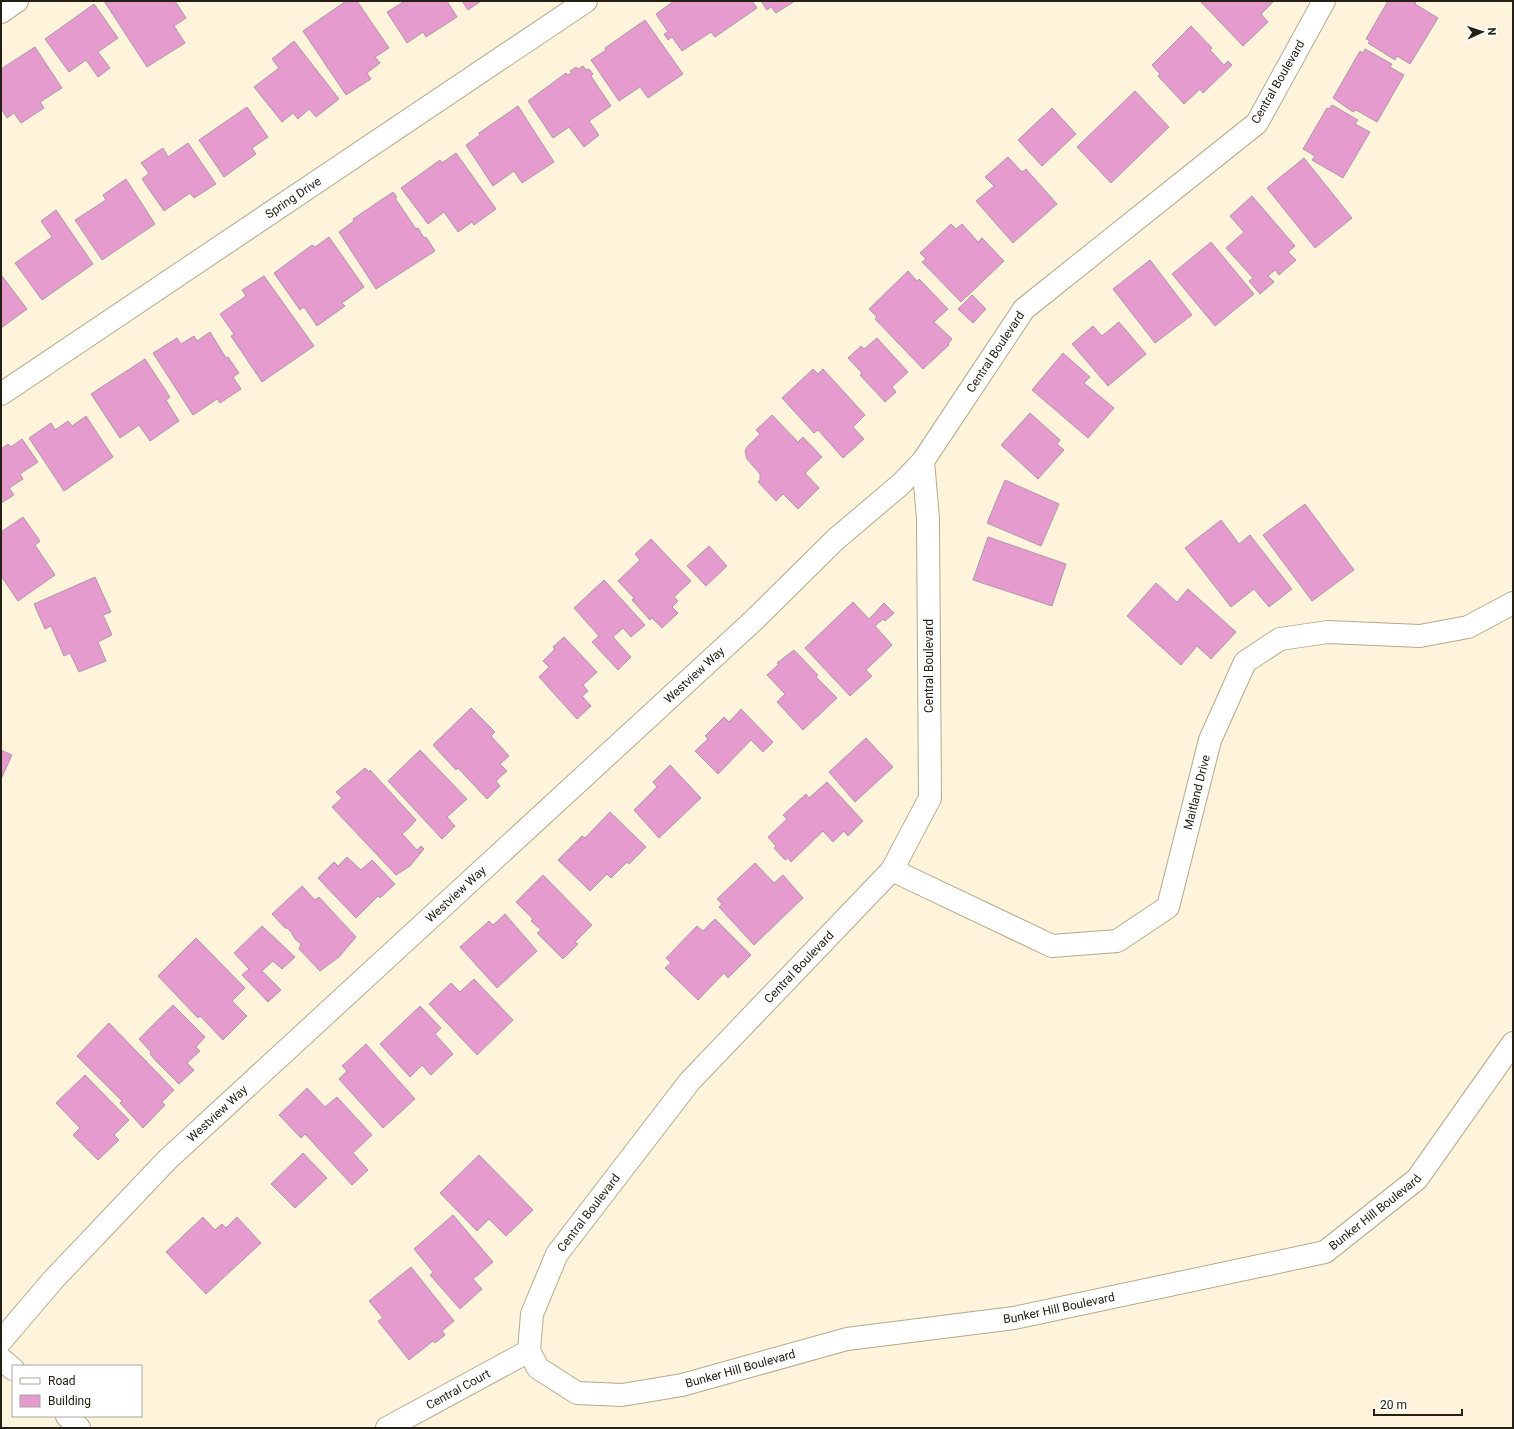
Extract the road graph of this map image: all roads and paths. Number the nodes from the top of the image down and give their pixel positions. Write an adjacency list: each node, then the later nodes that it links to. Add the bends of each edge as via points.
1 (17, 1): 4 (street)
2 (586, 1): 5 (street, Spring Drive)
3 (1324, 1): 6 (street, Central Boulevard, via 1257,123 1024,309)
4 (1, 12)
5 (1, 394)
6 (923, 461): 8 (street, Central Boulevard, via 928,519 930,798); 10 (street, Westview Way, via 901,484 836,539 753,621 167,1160 53,1280)
7 (1513, 603): 8 (street, Maitland Drive, via 1468,626 1420,636 1328,632 1280,640 1245,662 1210,740 1168,907 1117,941 1052,946)
8 (892, 870): 11 (street, Central Boulevard, via 690,1081 557,1254 532,1314)
9 (1513, 1043): 11 (street, Bunker Hill Boulevard, via 1417,1179 1325,1252 1014,1318 847,1340 682,1385 622,1395 577,1392 538,1368)
10 (1, 1341)
11 (529, 1351): 16 (street, Central Court)
12 (1, 1359): 13 (street)
13 (12, 1368)
14 (68, 1417): 15 (street)
15 (79, 1428)
16 (387, 1428)

